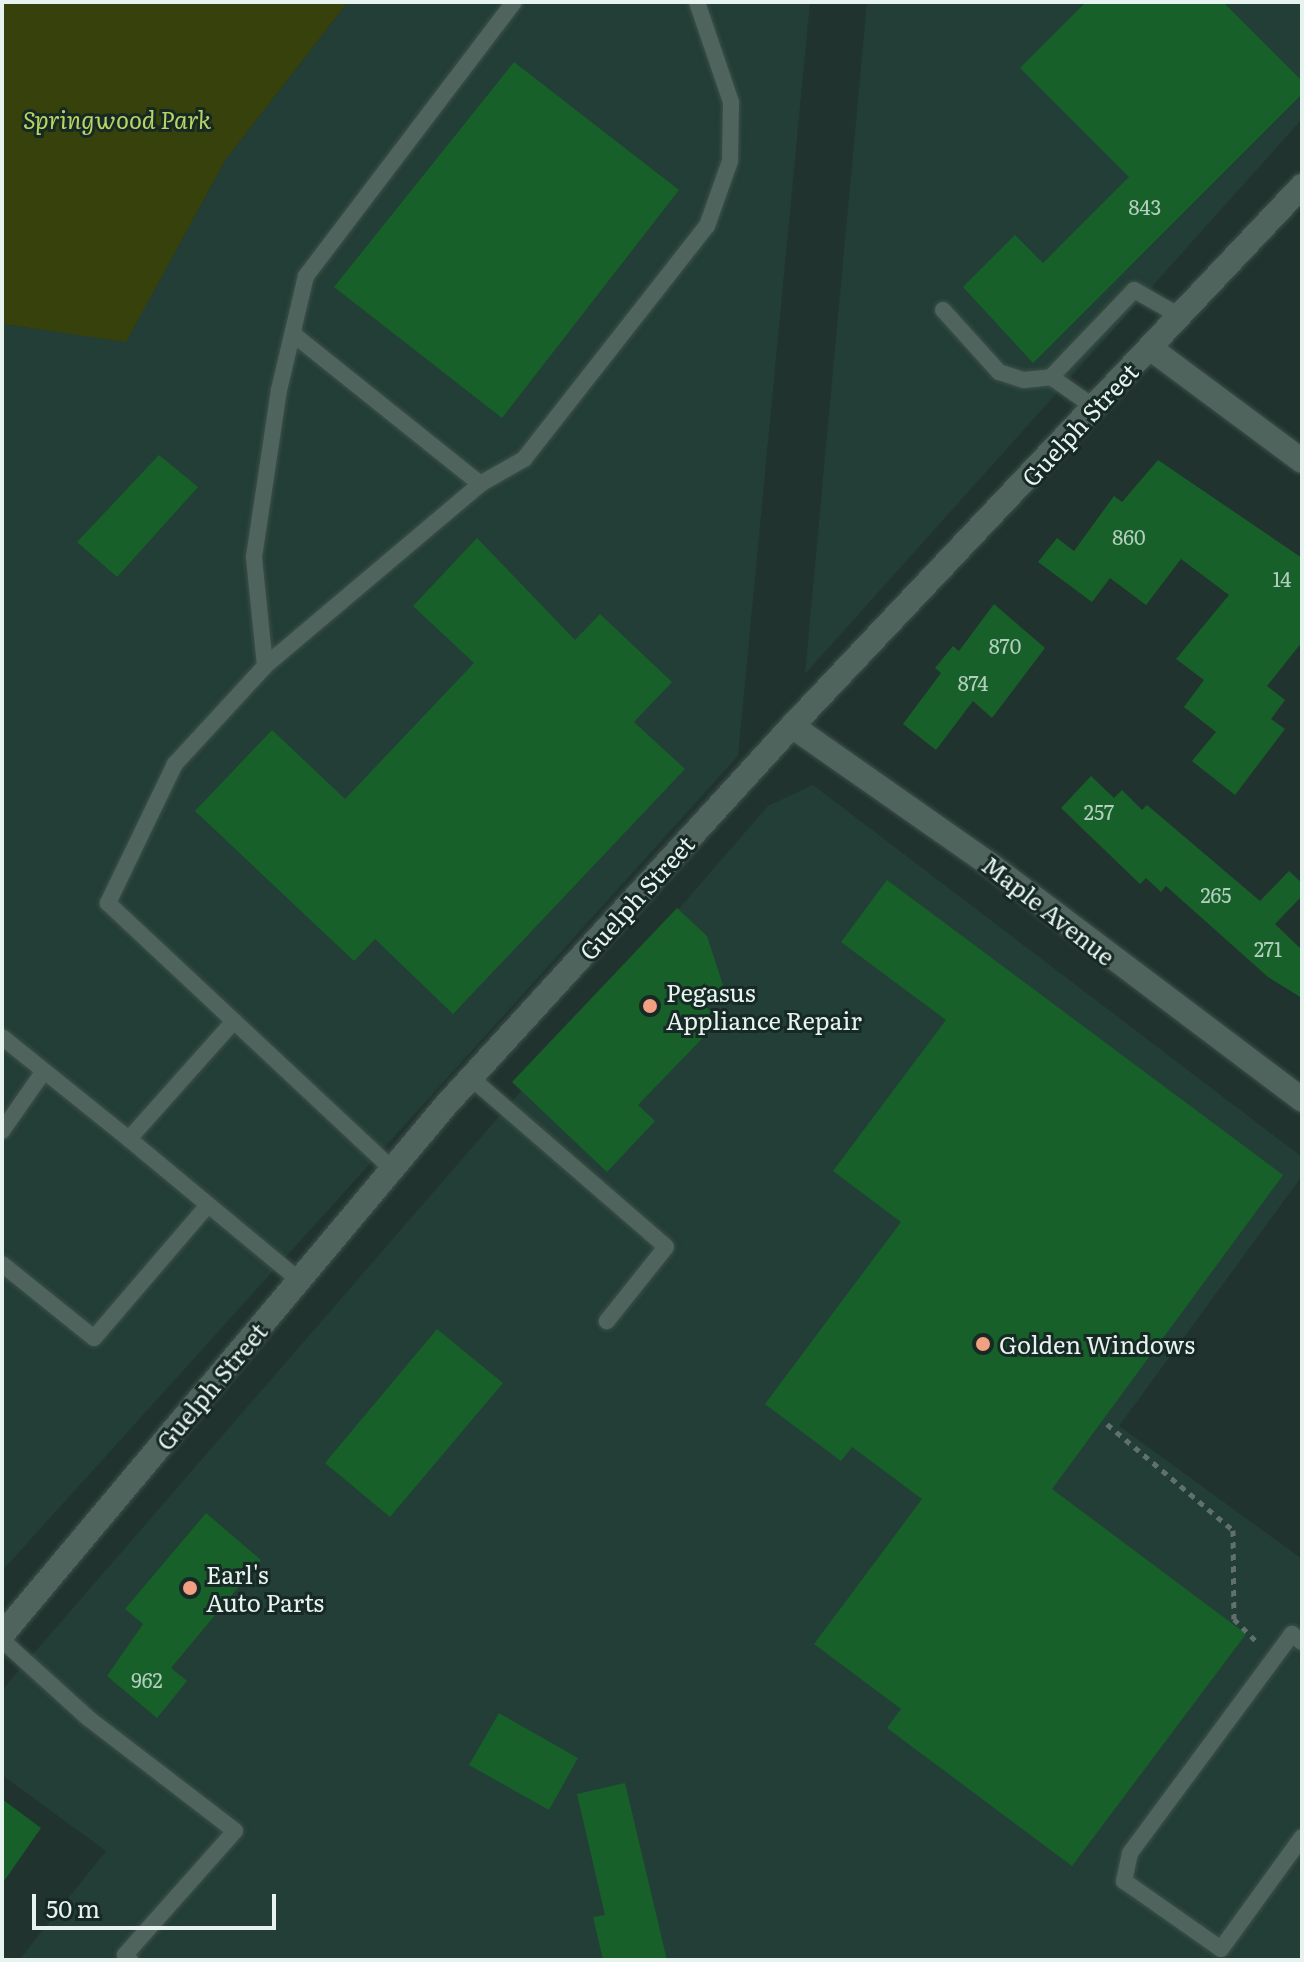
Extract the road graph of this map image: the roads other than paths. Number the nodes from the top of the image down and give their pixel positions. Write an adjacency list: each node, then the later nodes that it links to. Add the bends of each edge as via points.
1 (514, 2): 6 (lane, via 306,276)
2 (697, 2): 11 (lane, via 731,102 730,161 707,226 524,459)
3 (1302, 186): 5 (street, Guelph Street)
4 (943, 310): 8 (lane, via 999,372 1024,380)
5 (1180, 316): 7 (street, Guelph Street); 8 (lane, via 1134,290)
6 (293, 334): 11 (lane); 12 (lane, via 254,557)
7 (1150, 348): 9 (street, Guelph Street); 10 (street)
8 (1051, 377): 9 (lane)
9 (1094, 407): 13 (street, Guelph Street)
10 (1302, 461)
11 (480, 484): 12 (lane)
12 (265, 666): 14 (lane, via 175,764 108,903)
13 (792, 726): 17 (street, Guelph Street); 18 (street, Maple Avenue, via 988,863)
14 (234, 1021): 20 (lane); 21 (lane)
15 (2, 1037): 16 (lane)
16 (44, 1071): 19 (lane); 20 (lane)
17 (470, 1077): 21 (street, Guelph Street); 25 (lane, via 666,1247)
18 (1302, 1100)
19 (2, 1131)
20 (129, 1139): 22 (lane)
21 (392, 1169): 24 (street, Guelph Street)
22 (208, 1205): 23 (lane, via 94,1338); 24 (lane)
23 (2, 1264)
24 (299, 1280): 26 (street, Guelph Street)
25 (607, 1321)
26 (2, 1638): 29 (lane, via 88,1718 235,1831 125,1955)
27 (1302, 1642): 28 (lane, via 1292,1634 1130,1853 1124,1881 1221,1949)
28 (1302, 1837)
29 (130, 1960)

